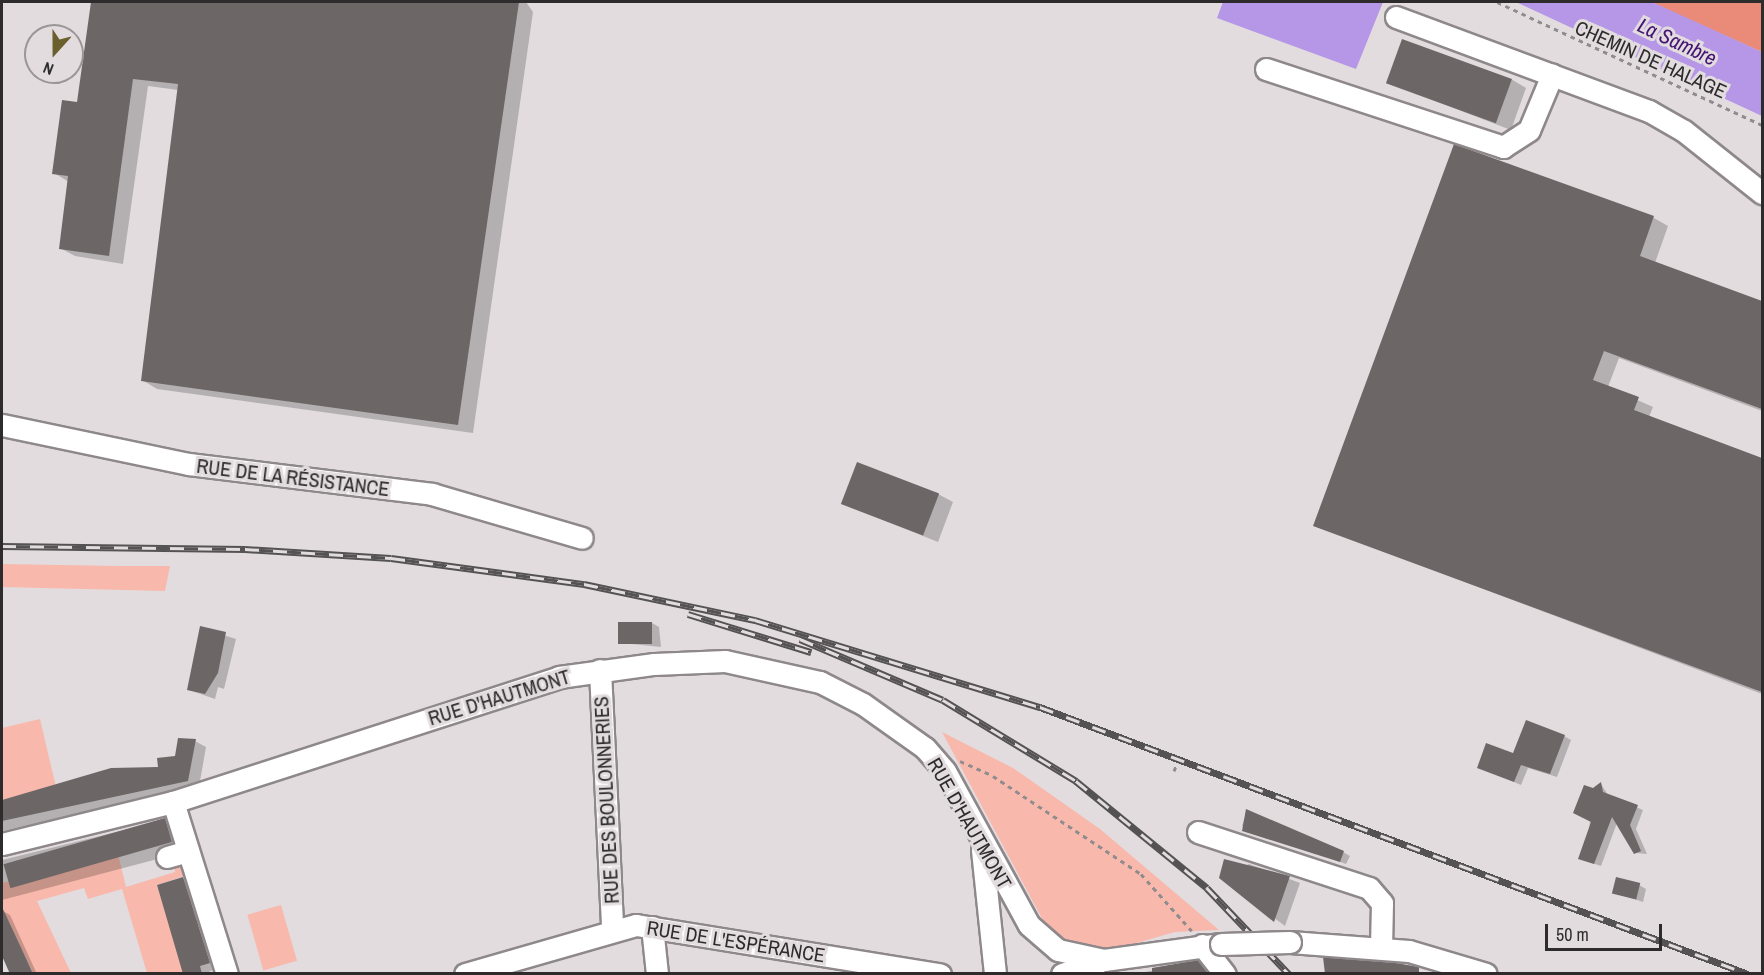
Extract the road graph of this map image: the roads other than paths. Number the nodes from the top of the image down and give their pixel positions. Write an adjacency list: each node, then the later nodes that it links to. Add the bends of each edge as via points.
1 (1396, 17): 3 (street)
2 (1266, 69): 3 (street, via 1503,147 1529,130)
3 (1552, 75): 4 (street, via 1649,111 1684,131)
4 (1762, 193)
5 (2, 425): 6 (street, RUE DE LA RÉSISTANCE, via 189,464 432,494)
6 (582, 537)
7 (600, 670): 8 (street, RUE D'HAUTMONT, via 533,684); 10 (street, RUE D'HAUTMONT, via 694,661 784,671 863,704 936,758); 15 (street, RUE DES BOULONNERIES)
8 (173, 801): 11 (street, RUE D'HAUTMONT); 12 (street)
9 (1198, 832): 17 (street, via 1369,888 1382,903)
10 (980, 835): 18 (street, RUE D'HAUTMONT, via 1042,939 1071,954); 23 (street)
11 (2, 844)
12 (188, 851): 13 (street); 19 (street)
13 (167, 857)
14 (652, 927): 15 (street, RUE DE L'ESPÉRANCE); 21 (street); 22 (street, RUE DE L'ESPÉRANCE)
15 (612, 929): 20 (street, RUE DE L'ESPÉRANCE)
16 (1211, 944): 17 (street, RUE D'HAUTMONT, bridge); 18 (street, RUE D'HAUTMONT); 25 (street)
17 (1382, 946): 26 (street, RUE D'HAUTMONT)
18 (1104, 960): 24 (street)
19 (226, 974)
20 (465, 974)
21 (657, 974)
22 (940, 974)
23 (995, 974)
24 (1062, 974)
25 (1225, 974)
26 (1486, 974)

